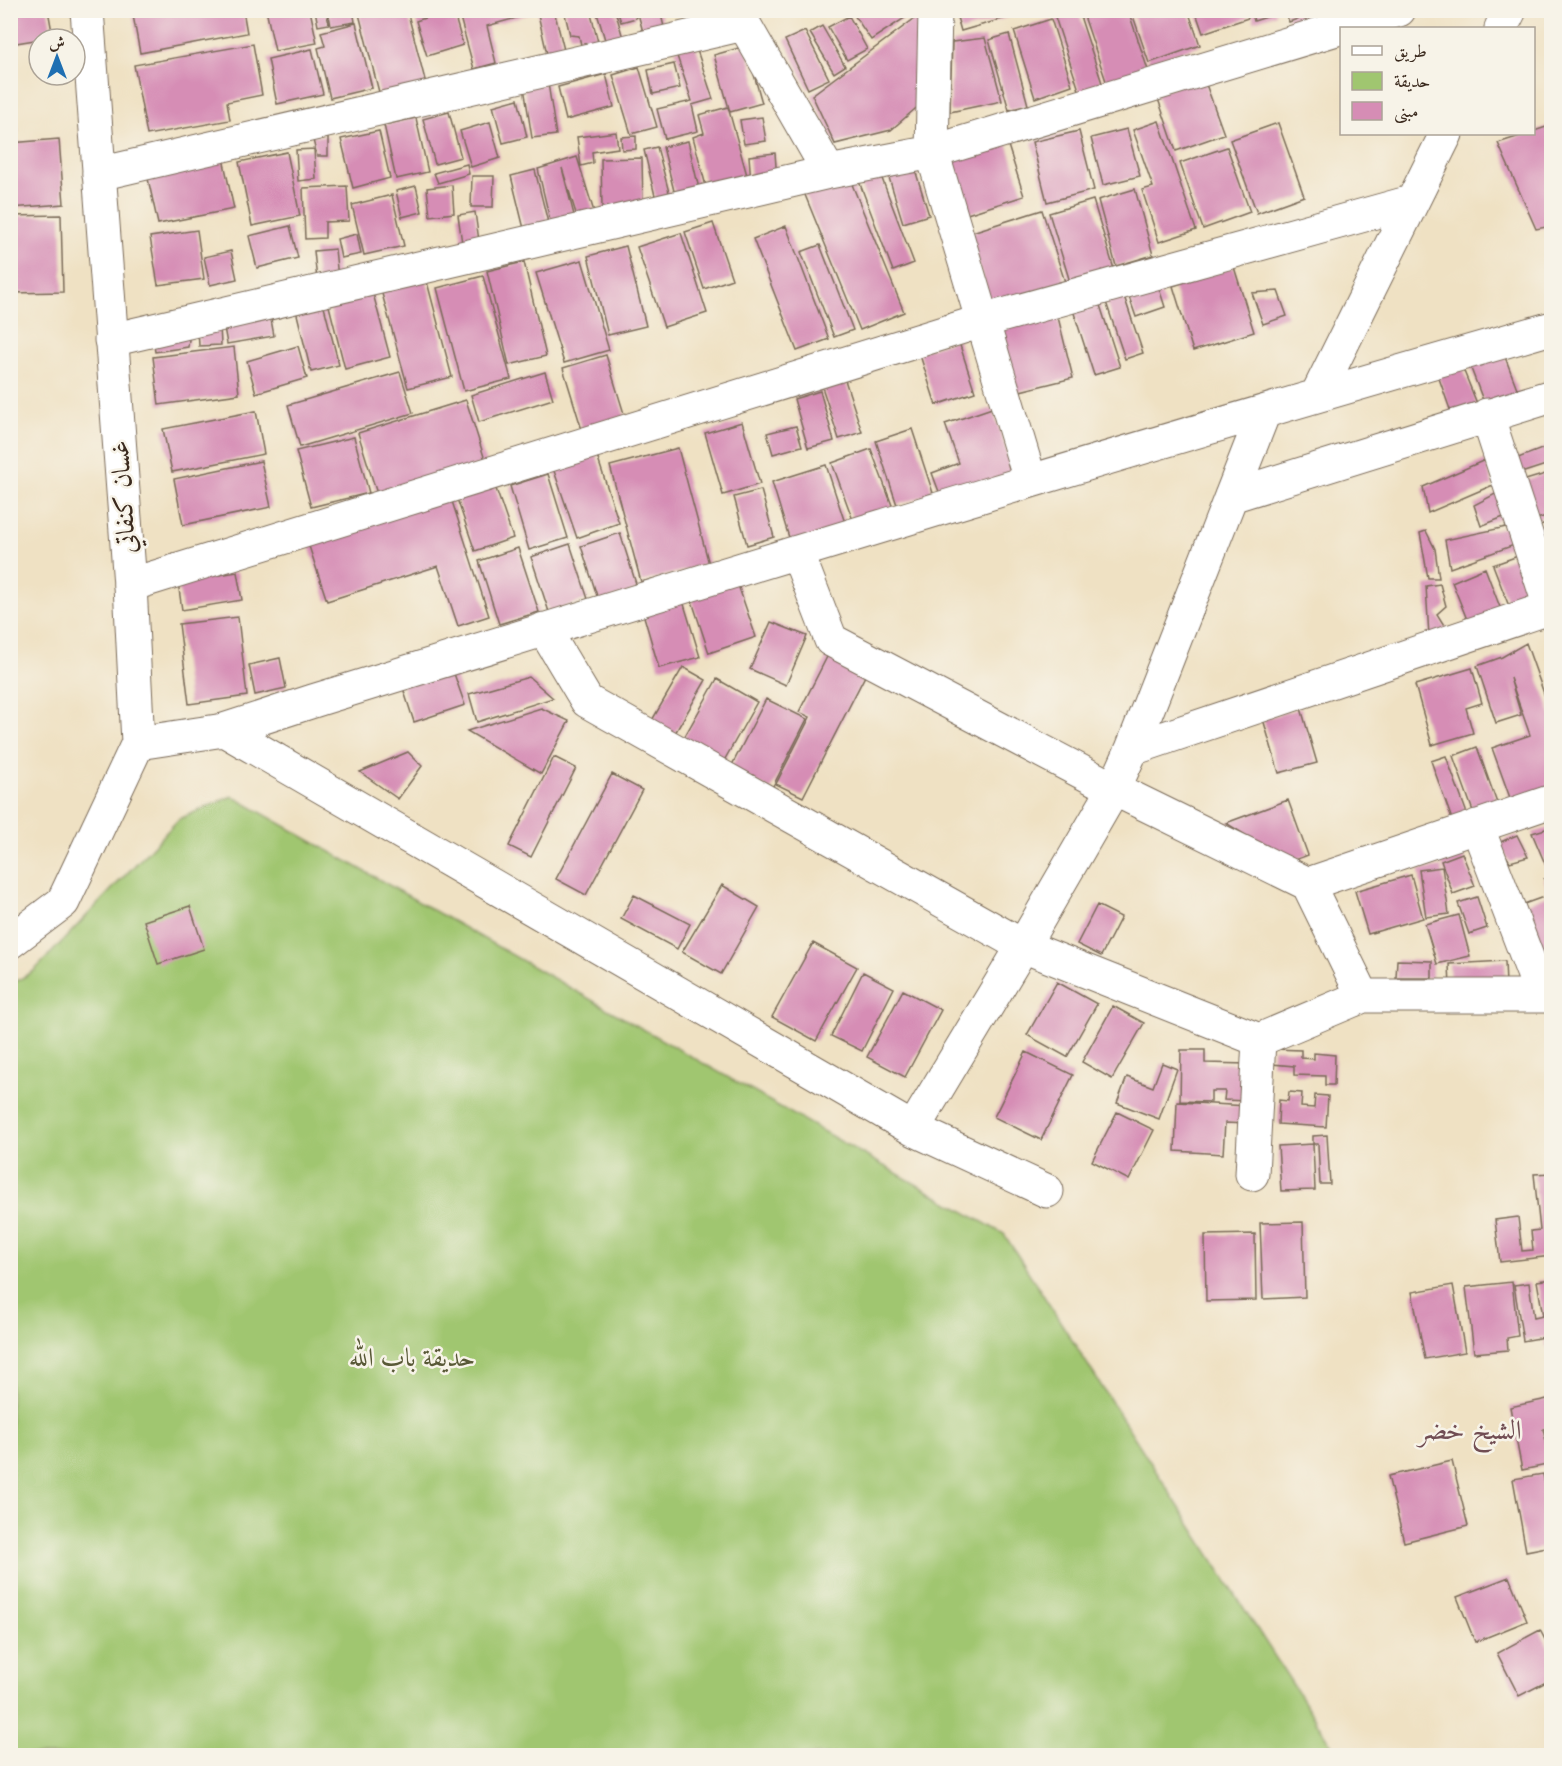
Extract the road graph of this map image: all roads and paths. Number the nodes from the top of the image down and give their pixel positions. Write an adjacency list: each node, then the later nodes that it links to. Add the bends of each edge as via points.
1 (87, 10): 12 (street, غسان كنفاتي)
2 (935, 10): 10 (street)
3 (1399, 10): 6 (street)
4 (1510, 10): 7 (street)
5 (740, 17): 11 (street); 12 (street)
6 (1343, 27)
7 (1502, 27)
8 (1340, 28): 10 (street)
9 (1445, 135): 13 (street)
10 (932, 153): 11 (street); 14 (street)
11 (829, 172): 16 (street)
12 (99, 174): 16 (street, غسان كنفاتي)
13 (1411, 202): 14 (street); 17 (street)
14 (982, 321): 21 (street); 24 (street)
15 (1551, 328): 17 (street)
16 (111, 340): 24 (street, غسان كنفاتي)
17 (1317, 395): 19 (street)
18 (1551, 396): 20 (street)
19 (1264, 412): 21 (street); 22 (street)
20 (1487, 415): 22 (street); 25 (street)
21 (1030, 480): 23 (street)
22 (1231, 496): 29 (street)
23 (797, 552): 26 (street); 30 (street, via 831,640)
24 (130, 585): 28 (street, غسان كنفاتي)
25 (1551, 607): 29 (street)
26 (544, 629): 27 (street); 35 (street, via 587,701)
27 (224, 730): 28 (street); 39 (street)
28 (138, 743): 34 (street, غسان كنفاتي, via 63,902)
29 (1132, 748): 30 (street)
30 (1114, 789): 33 (street); 35 (street)
31 (1551, 801): 32 (street)
32 (1477, 826): 33 (street); 37 (street)
33 (1308, 884): 36 (street)
34 (10, 942)
35 (1023, 946): 38 (street); 39 (street)
36 (1363, 996): 37 (street); 38 (street)
37 (1547, 996)
38 (1259, 1040): 40 (street)
39 (913, 1129): 41 (street)
40 (1252, 1174)
41 (1047, 1191)

